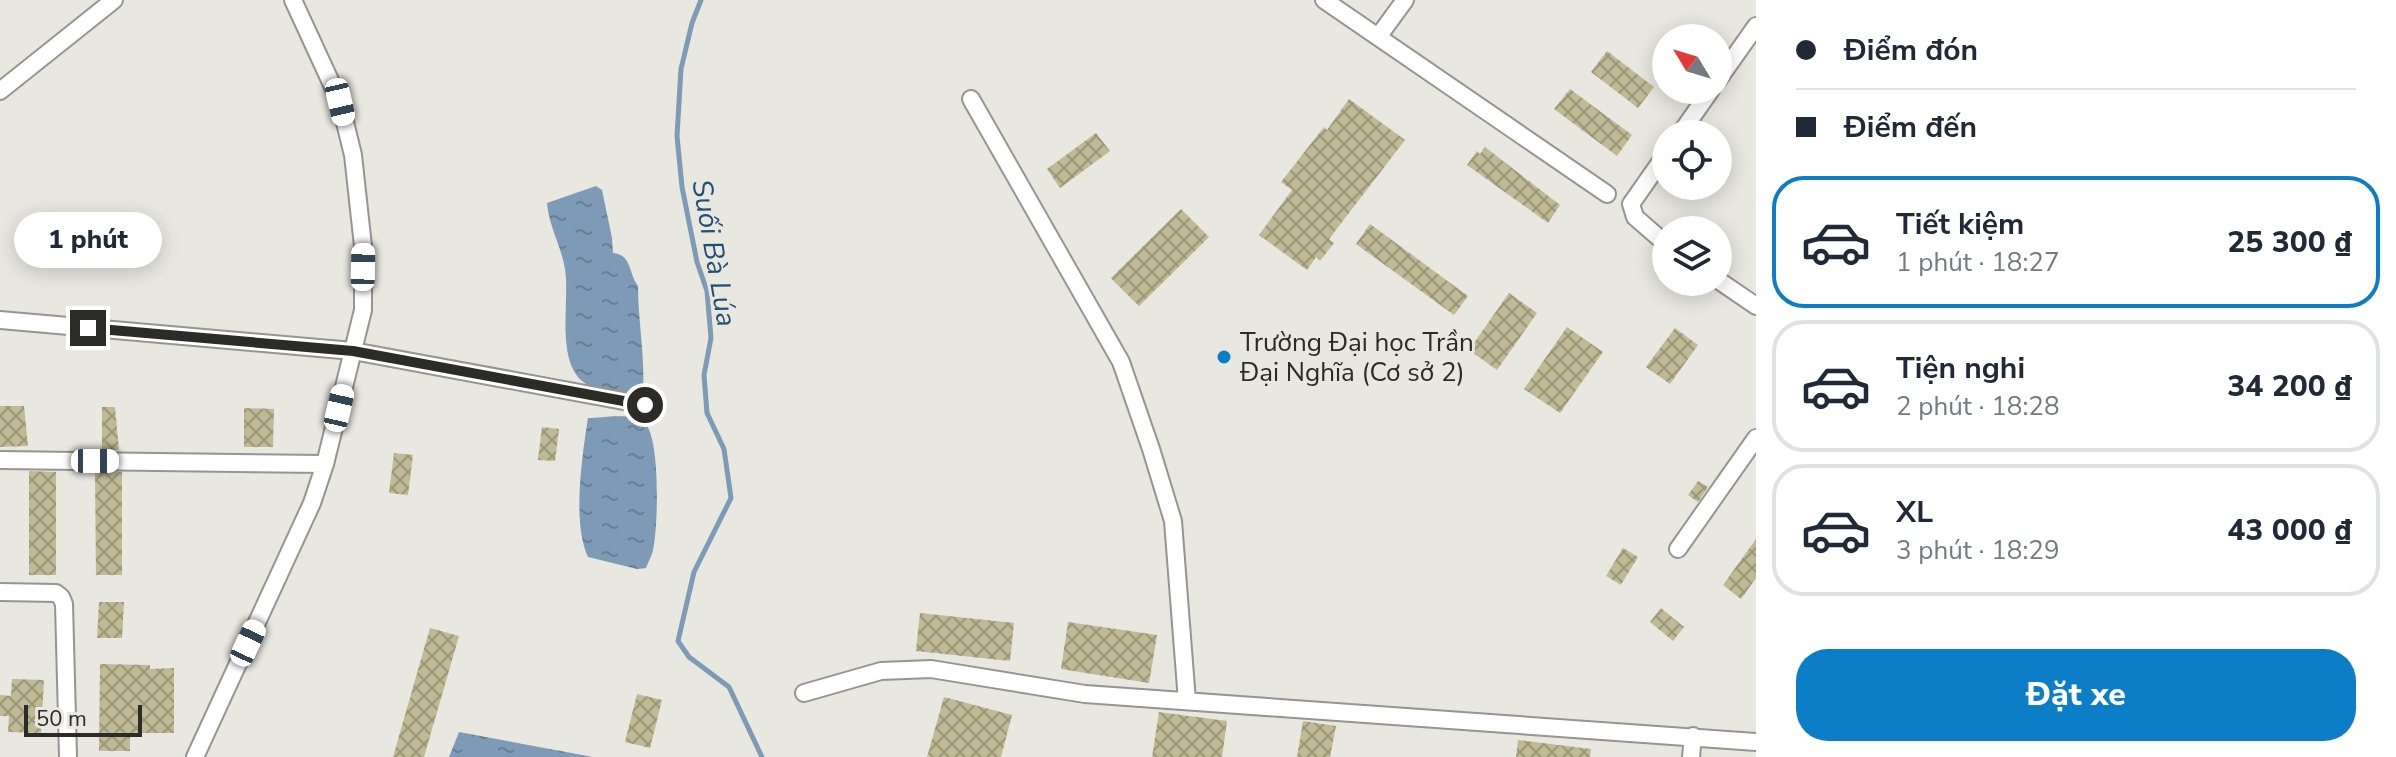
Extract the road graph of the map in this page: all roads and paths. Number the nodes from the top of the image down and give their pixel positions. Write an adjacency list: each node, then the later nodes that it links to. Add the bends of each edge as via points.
1 (114, 0): 8 (street)
2 (293, 0): 16 (street, via 340,102 353,155 363,246 363,310)
3 (1324, 0): 6 (street)
4 (1405, 0): 6 (street)
5 (1756, 26): 7 (street)
6 (1378, 37): 11 (street)
7 (1732, 60)
8 (0, 91)
9 (971, 99): 24 (street, via 1121,362 1173,521)
10 (1652, 174): 12 (street, via 1631,204 1635,217)
11 (1607, 194)
12 (1652, 232)
13 (1732, 290): 14 (street)
14 (1756, 306)
15 (0, 320): 16 (street)
16 (353, 351): 17 (street); 20 (street)
17 (645, 405)
18 (1756, 438): 21 (street)
19 (0, 460): 20 (street)
20 (325, 464): 28 (street)
21 (1678, 549)
22 (0, 592): 27 (street, via 56,593 64,604)
23 (804, 693): 24 (street, via 881,671 931,669 1085,694)
24 (1187, 701): 25 (street)
25 (1693, 736): 26 (street); 29 (street)
26 (1756, 742)
27 (68, 757)
28 (195, 757)
29 (1691, 757)

